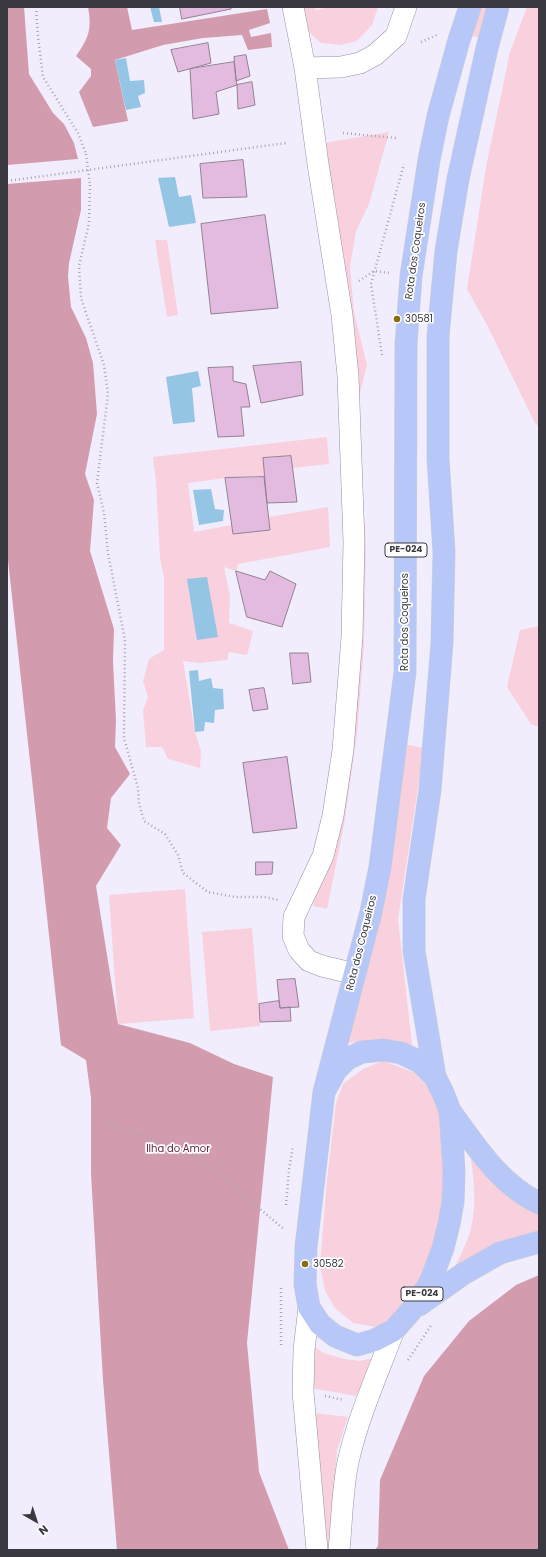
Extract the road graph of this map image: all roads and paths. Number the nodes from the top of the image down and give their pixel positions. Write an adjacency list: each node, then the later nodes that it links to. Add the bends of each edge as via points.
1 (36, 7): 13 (path, bridge, via 43,77 78,133 86,154 90,185 89,223 80,266 81,298 104,365 108,394 96,483 104,513 108,553 125,640 124,738 144,821 165,834 178,855 183,873 208,892 235,897 265,897)
2 (293, 7): 6 (street)
3 (406, 7): 6 (street, via 396,36 375,55 347,66)
4 (470, 7): 11 (main road, Rota dos Coqueiros / PE-024, via 438,116)
5 (498, 7): 15 (main road, Rota dos Coqueiros / PE-024, via 458,179 446,251 438,336 438,458 444,552 442,642 430,790 414,898 414,951)
6 (305, 68): 13 (street, via 342,315 348,376 354,542 352,638 344,750 333,816 323,856)
7 (343, 133): 8 (path)
8 (396, 138)
9 (286, 143): 10 (path)
10 (7, 181)
11 (411, 276): 12 (path, via 374,271); 14 (main road, Rota dos Coqueiros / PE-024, via 406,344 405,672 380,867)
12 (358, 282)
13 (300, 904): 14 (street, via 294,917 293,936 298,950 309,961)
14 (355, 974): 16 (main road, Rota dos Coqueiros / PE-024)
15 (435, 1077): 16 (main road, Rota dos Coqueiros / PE-024, via 420,1062 401,1053 384,1050 362,1052 347,1059 336,1070); 17 (main road, Rota dos Coqueiros / PE-024)
16 (324, 1092): 22 (main road, Rota dos Coqueiros / PE-024, via 306,1247 305,1284)
17 (450, 1111): 19 (main road, Rota dos Coqueiros / PE-024, via 478,1150 505,1179); 23 (main road, Rota dos Coqueiros / PE-024, via 454,1171 449,1224 430,1283)
18 (106, 1122): 20 (path, via 198,1157)
19 (539, 1203)
20 (284, 1230)
21 (539, 1242): 23 (main road, Rota dos Coqueiros / PE-024, via 500,1253 463,1274)
22 (309, 1307): 24 (main road, Rota dos Coqueiros / PE-024, via 320,1324 336,1336 357,1345 375,1340); 25 (street, via 303,1392)
23 (410, 1312): 24 (main road, Rota dos Coqueiros / PE-024)
24 (394, 1330): 26 (street, via 348,1462)
25 (317, 1550)
26 (339, 1550)

